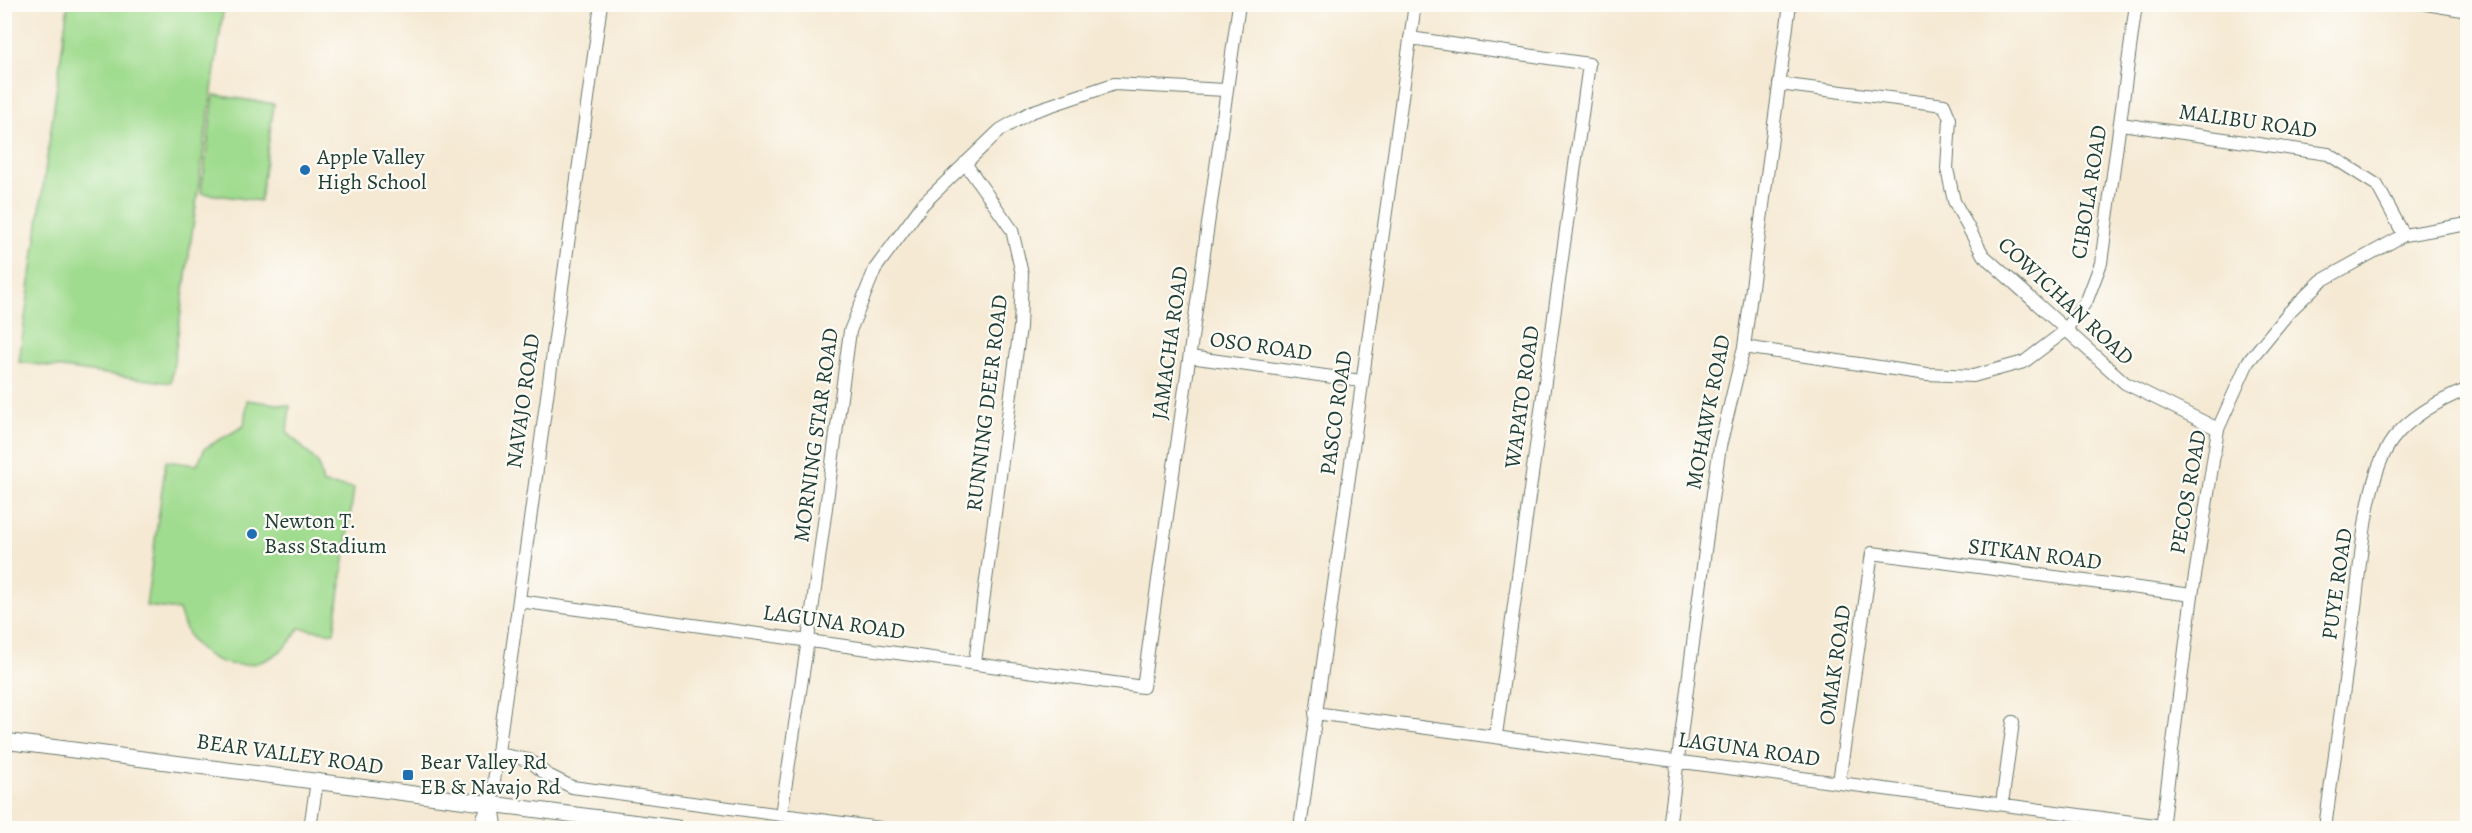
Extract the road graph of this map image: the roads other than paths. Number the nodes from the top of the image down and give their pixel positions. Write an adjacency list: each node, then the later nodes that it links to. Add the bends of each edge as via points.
1 (601, 4): 23 (street, NAVAJO ROAD)
2 (1239, 4): 10 (street, JAMACHA ROAD)
3 (1415, 4): 8 (street, PASCO ROAD)
4 (1790, 4): 9 (street, MOHAWK ROAD)
5 (2136, 4): 11 (street, CIBOLA ROAD)
6 (2426, 4): 7 (street)
7 (2468, 10)
8 (1410, 39): 18 (street, PASCO ROAD); 29 (street, WAPATO ROAD, via 1589,64)
9 (1779, 84): 15 (street, COWICHAN ROAD, via 1944,105 1950,119 1947,169 1954,201 1983,255); 16 (street, MOHAWK ROAD)
10 (1225, 90): 12 (street, MORNING STAR ROAD, via 1114,84 1031,112 1000,130); 17 (street, JAMACHA ROAD)
11 (2121, 124): 14 (street, MALIBU ROAD, via 2328,154 2377,185); 15 (street, CIBOLA ROAD, via 2101,263 2087,300)
12 (965, 163): 24 (street, MORNING STAR ROAD, via 923,204 875,269 850,331); 25 (street, RUNNING DEER ROAD, via 1012,230 1023,274 1020,327)
13 (2468, 224): 14 (street, PECOS ROAD)
14 (2404, 235): 20 (street, PECOS ROAD, via 2321,281 2289,312 2248,362)
15 (2065, 332): 16 (street, CIBOLA ROAD, via 2024,362 1973,376 1927,374); 20 (street, COWICHAN ROAD, via 2125,383)
16 (1744, 346): 32 (street, MOHAWK ROAD, via 1720,446)
17 (1190, 357): 18 (street, OSO ROAD); 26 (street, JAMACHA ROAD)
18 (1361, 381): 27 (street, PASCO ROAD)
19 (2468, 389): 47 (street, PUYE ROAD, via 2441,399 2411,421 2393,440 2379,466 2364,541)
20 (2218, 429): 22 (street, PECOS ROAD)
21 (1872, 553): 22 (street, SITKAN ROAD); 34 (street, OMAK ROAD)
22 (2192, 595): 38 (street, PECOS ROAD)
23 (519, 601): 24 (street, LAGUNA ROAD); 31 (street, NAVAJO ROAD)
24 (808, 640): 25 (street, LAGUNA ROAD); 37 (street, MORNING STAR ROAD)
25 (975, 662): 26 (street, LAGUNA ROAD)
26 (1143, 687)
27 (1315, 713): 29 (street, LAGUNA ROAD); 44 (street, PASCO ROAD)
28 (2013, 722): 36 (street)
29 (1496, 735): 32 (street, LAGUNA ROAD)
30 (4, 741): 33 (main road, BEAR VALLEY ROAD)
31 (498, 754): 35 (street, NAVAJO ROAD); 37 (street, via 529,760 572,787)
32 (1678, 761): 34 (street, LAGUNA ROAD); 45 (street, MOHAWK ROAD)
33 (317, 781): 35 (main road, BEAR VALLEY ROAD); 39 (street)
34 (1839, 782): 36 (street, LAGUNA ROAD)
35 (491, 803): 40 (main road, NAVAJO ROAD); 41 (main road, NAVAJO ROAD); 42 (main road, BEAR VALLEY ROAD)
36 (2002, 804): 38 (street, LAGUNA ROAD)
37 (781, 815): 43 (street)
38 (2162, 827): 46 (street, LAGUNA ROAD)
39 (310, 828)
40 (481, 828)
41 (495, 828)
42 (677, 828)
43 (880, 828)
44 (1300, 828)
45 (1669, 828)
46 (2177, 828)
47 (2325, 828)

